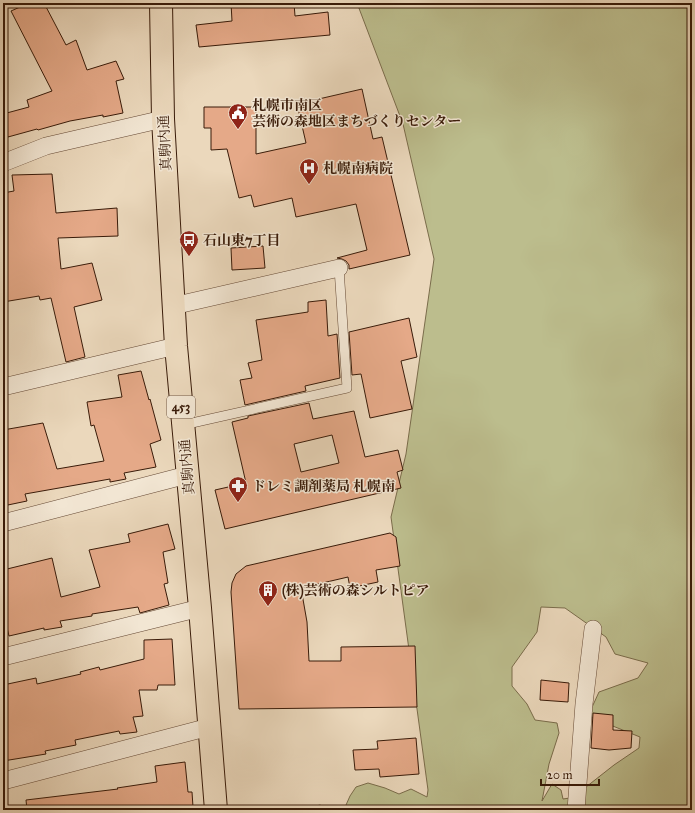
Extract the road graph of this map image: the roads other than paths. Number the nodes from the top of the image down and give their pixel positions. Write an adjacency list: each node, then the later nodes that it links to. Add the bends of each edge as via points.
1 (161, 3): 2 (highway, 真駒内通 / 453)
2 (163, 119): 3 (street, via 46,146); 5 (highway, 真駒内通 / 453)
3 (3, 163)
4 (340, 268): 5 (street); 8 (lane, via 347,388)
5 (173, 306): 6 (highway, 真駒内通 / 453)
6 (176, 346): 7 (street); 8 (highway, 真駒内通 / 453)
7 (3, 388)
8 (183, 425): 9 (highway, 真駒内通 / 453)
9 (187, 475): 10 (street); 11 (highway, 真駒内通 / 453)
10 (3, 523)
11 (200, 608): 13 (street); 14 (highway, 真駒内通 / 453)
12 (593, 630): 17 (street, via 584,704)
13 (3, 657)
14 (209, 728): 15 (street); 16 (highway, 真駒内通 / 453)
15 (3, 781)
16 (216, 810)
17 (576, 810)

